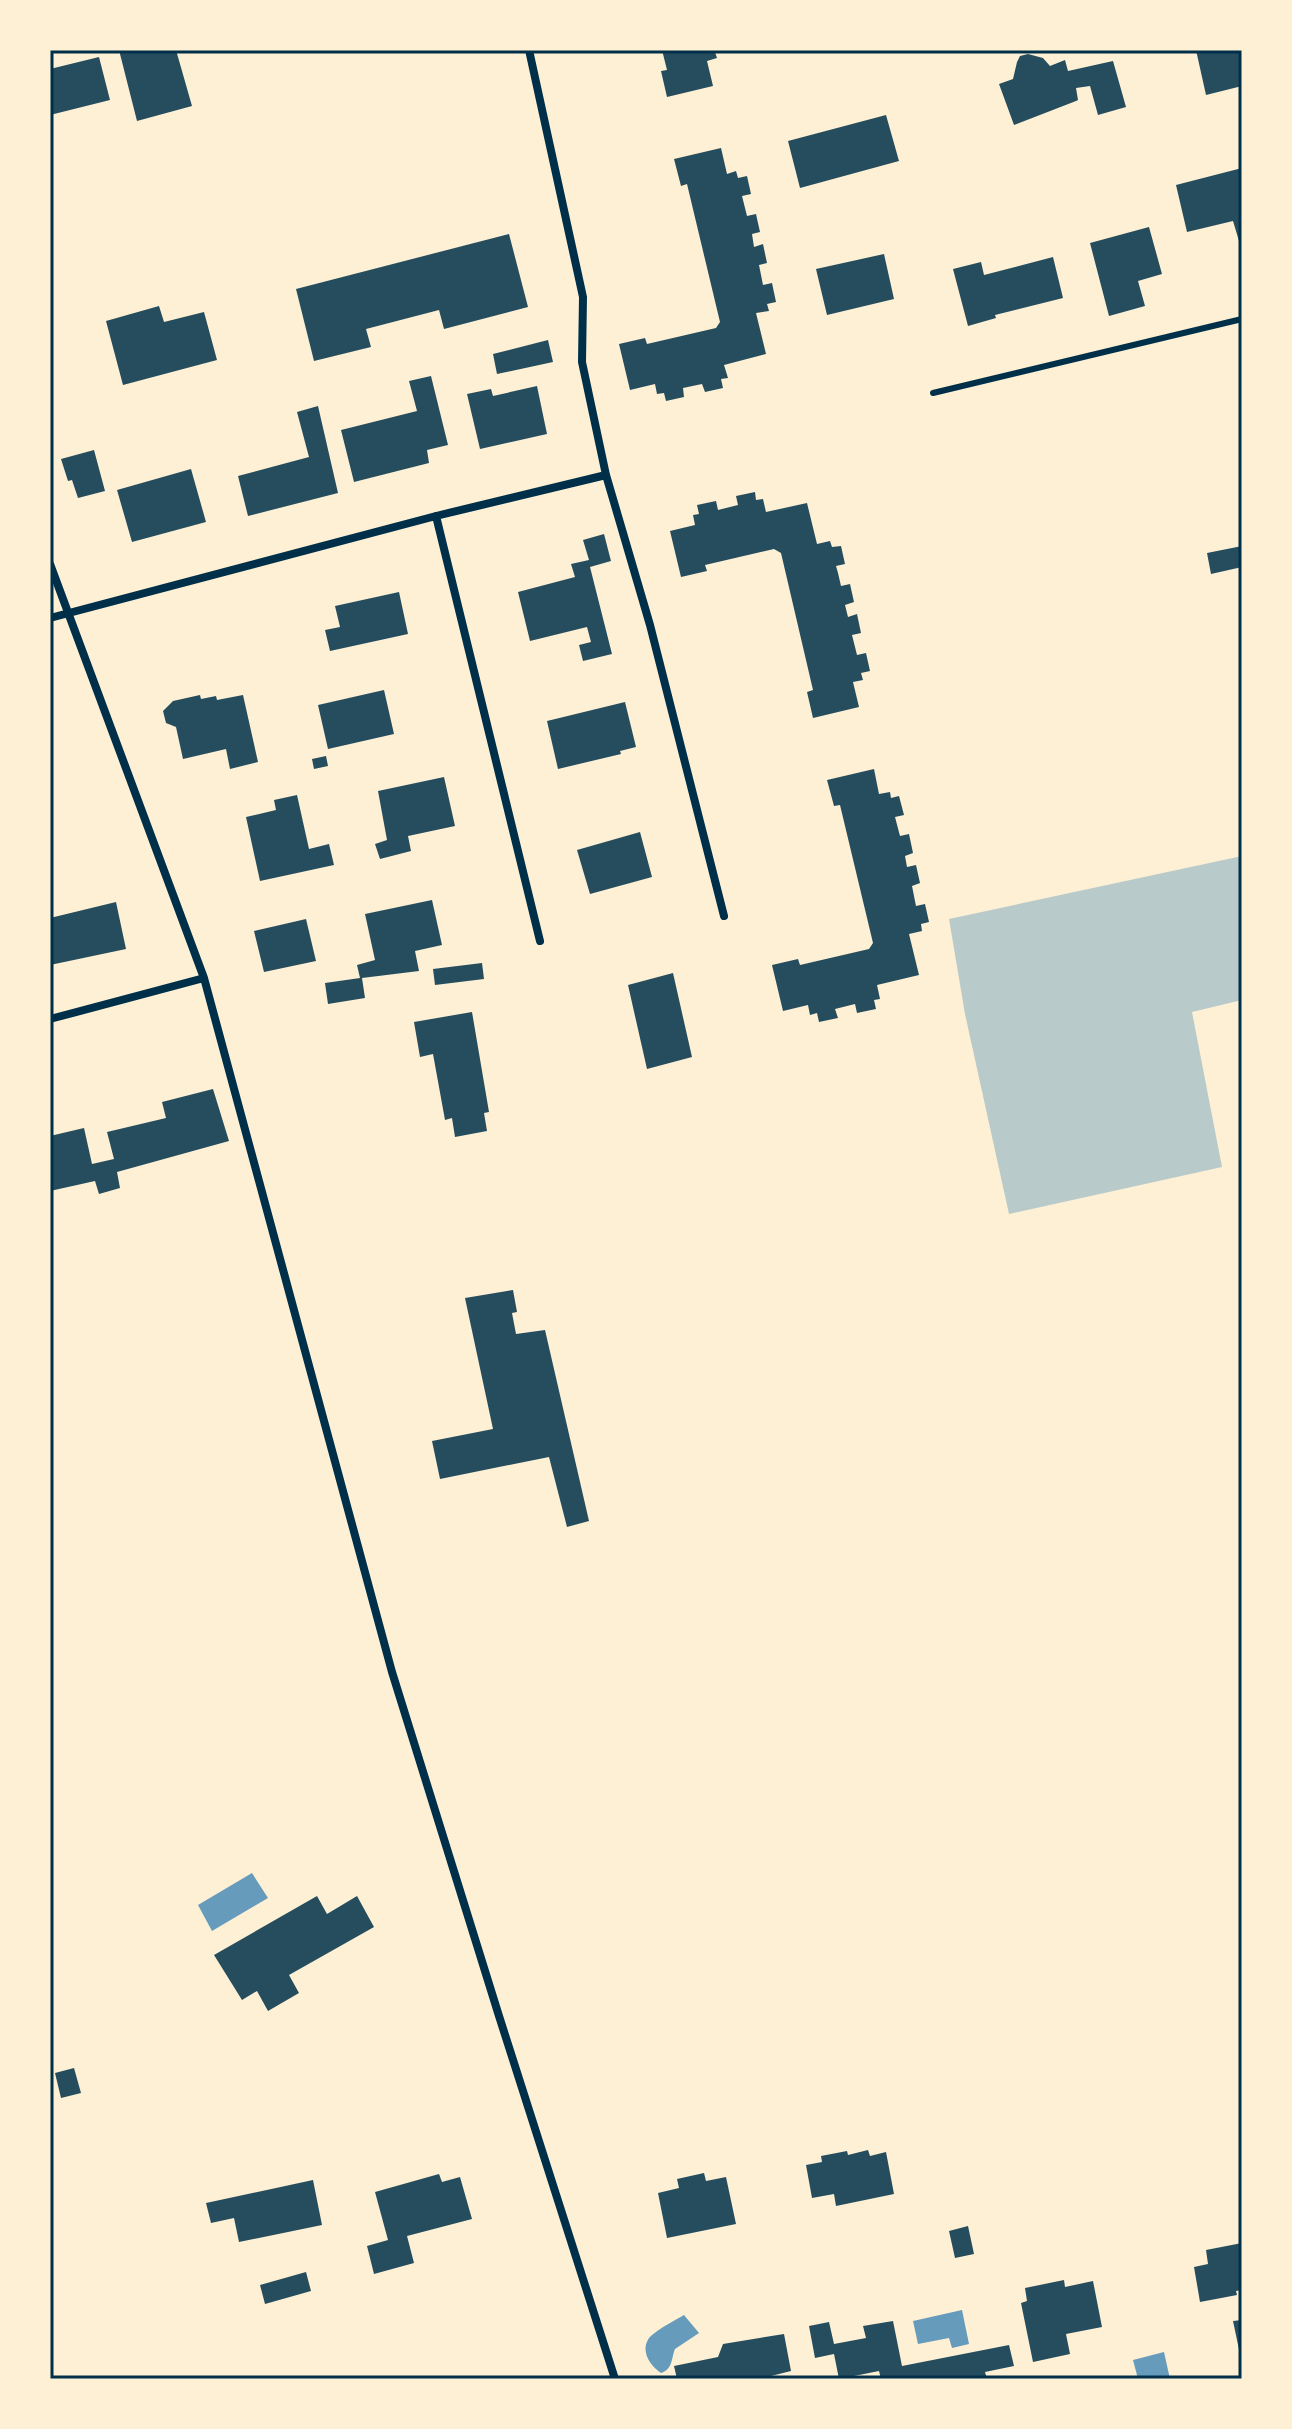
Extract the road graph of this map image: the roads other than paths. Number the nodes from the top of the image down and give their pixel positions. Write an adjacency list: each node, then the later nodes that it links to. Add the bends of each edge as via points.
1 (529, 50): 4 (street, via 583,297 582,362)
2 (1242, 319): 3 (lane)
3 (933, 393)
4 (606, 475): 5 (street); 9 (street)
5 (436, 516): 7 (street); 10 (street)
6 (50, 564): 7 (street)
7 (68, 614): 8 (street); 11 (street)
8 (50, 618)
9 (724, 916)
10 (540, 941)
11 (204, 978): 12 (street); 13 (street, via 392,1672)
12 (50, 1019)
13 (615, 2379)

